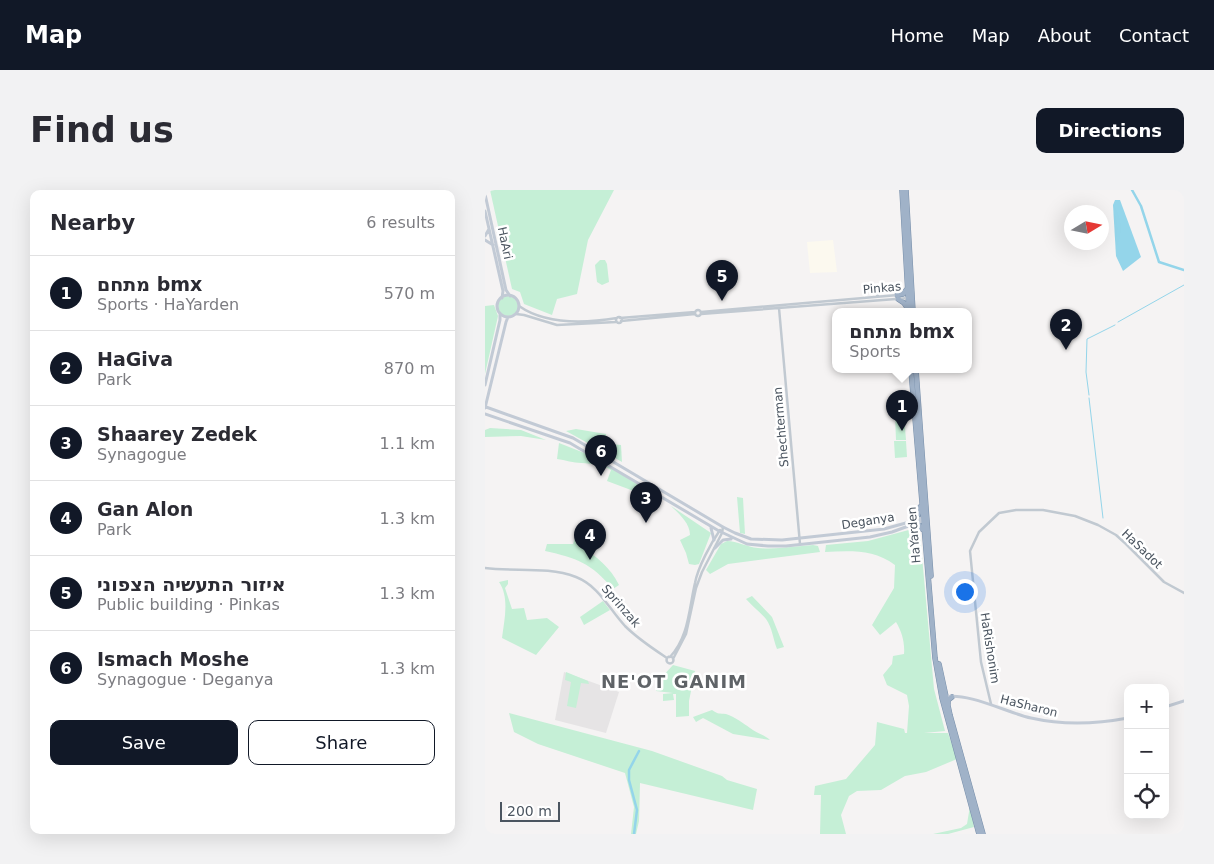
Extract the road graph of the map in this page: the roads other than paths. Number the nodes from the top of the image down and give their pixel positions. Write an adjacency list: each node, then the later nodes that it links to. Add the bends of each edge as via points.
1 (904, 190): 8 (highway); 11 (highway)
2 (485, 194): 4 (main road, HaAri)
3 (485, 211): 4 (main road, HaAri)
4 (490, 226): 5 (main road); 6 (main road, HaAri)
5 (485, 238): 6 (street); 7 (main road)
6 (492, 238): 7 (main road, HaAri); 10 (main road, HaAri)
7 (493, 245): 14 (main road, HaAri)
8 (907, 282): 11 (highway); 13 (highway, via 905,292)
9 (873, 289): 12 (street)
10 (510, 296): 14 (main road); 15 (main road)
11 (909, 296): 13 (street, Pinkas); 18 (highway); 19 (highway)
12 (879, 297): 13 (street, Pinkas); 21 (street, Pinkas)
13 (898, 297): 16 (street, Pinkas); 17 (highway)
14 (502, 298): 20 (main road, via 498,305)
15 (519, 306): 22 (main road); 24 (street, via 557,320)
16 (779, 308): 21 (street, Pinkas); 44 (street, Shechterman)
17 (907, 308)
18 (909, 308)
19 (912, 308)
20 (500, 313): 23 (main road); 27 (main road)
21 (701, 313): 24 (street, via 698,316 695,313)
22 (516, 314): 23 (main road); 24 (street, via 557,325 617,322)
23 (509, 317): 28 (main road)
24 (619, 319)
25 (911, 373): 34 (highway, HaYarden)
26 (916, 373): 36 (highway, HaYarden)
27 (485, 385)
28 (488, 397): 29 (main road); 30 (main road)
29 (485, 407): 30 (main road, Deganya)
30 (496, 411): 40 (main road, Deganya, via 573,438)
31 (485, 414): 32 (main road, Deganya)
32 (494, 417): 33 (main road); 39 (main road, Deganya, via 570,443)
33 (485, 418)
34 (920, 494): 36 (highway, HaYarden); 37 (highway, via 920,512)
35 (1028, 509): 50 (street, HaSadot, via 1075,516 1105,528 1164,582); 57 (street, HaRishonim, via 999,513 979,532 970,551 981,662)
36 (924, 519): 37 (main road, Deganya); 43 (highway, HaYarden); 52 (highway, HaYarden, via 937,657)
37 (913, 522): 42 (main road, Deganya); 43 (highway, via 920,525); 47 (main road, Deganya, via 880,535)
38 (866, 525): 42 (main road)
39 (709, 526): 41 (main road, Deganya); 46 (main road)
40 (723, 527): 41 (street); 44 (main road, Deganya, via 751,539)
41 (721, 532): 45 (main road, Deganya); 46 (street); 48 (street)
42 (858, 532): 44 (main road, Deganya)
43 (925, 535): 54 (highway, HaYarden, via 935,658)
44 (799, 538): 47 (street, Shechterman)
45 (734, 539): 47 (main road, Deganya, via 757,546); 48 (main road, via 723,540)
46 (714, 540): 51 (street, via 695,581 685,634)
47 (800, 544)
48 (715, 548): 51 (street, via 696,588 686,634)
49 (485, 567): 51 (street, Sprinzak, via 550,571 584,581 595,589 634,635)
50 (1184, 593)
51 (670, 658)
52 (944, 688): 53 (highway); 54 (highway, HaYarden)
53 (954, 697): 54 (main road); 56 (highway, via 948,700); 57 (main road, HaSharon)
54 (945, 698): 56 (highway); 60 (highway)
55 (1184, 701): 58 (main road)
56 (948, 706): 60 (highway)
57 (991, 706): 59 (main road, HaSharon, via 1058,723)
58 (1169, 706)
59 (1124, 719)
60 (981, 834)

